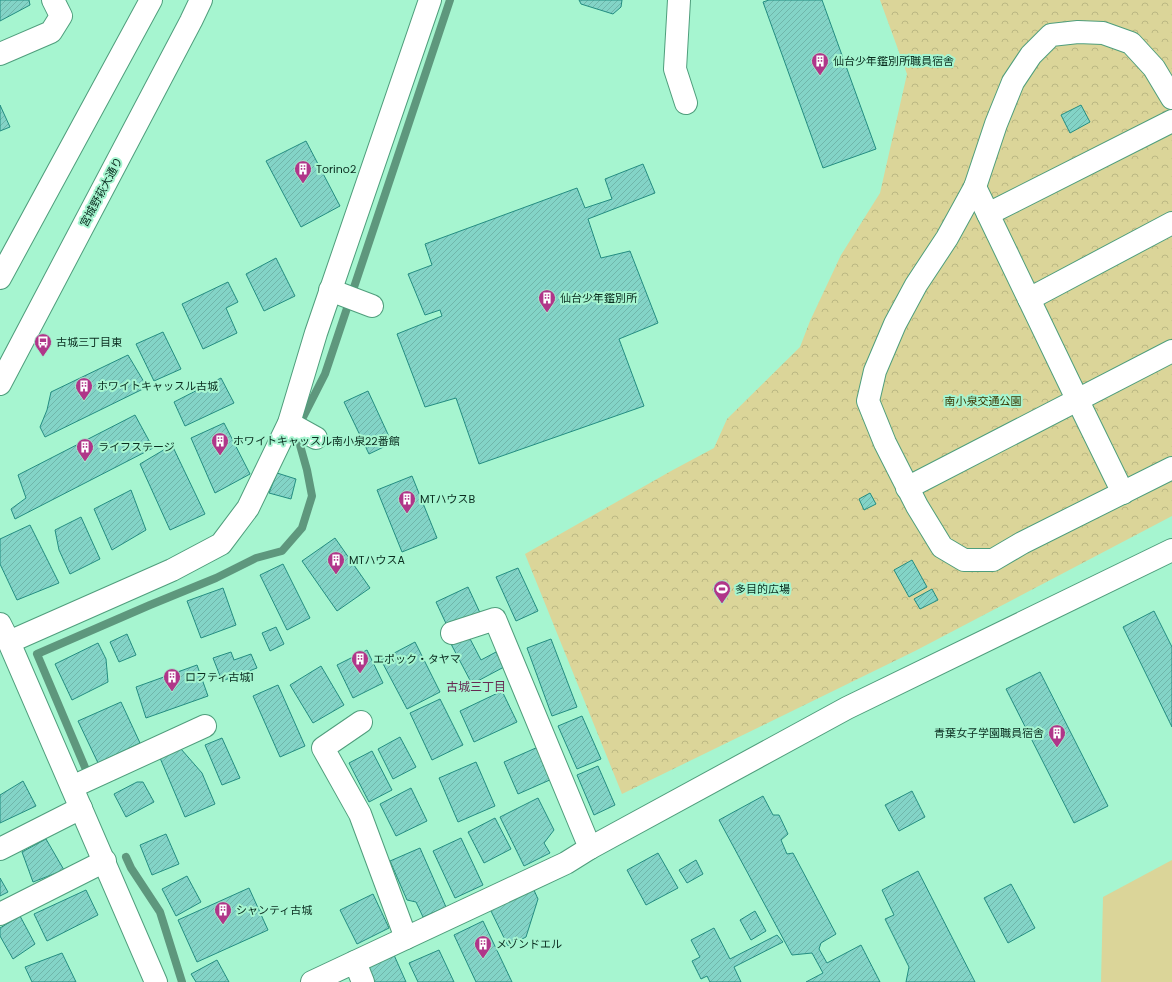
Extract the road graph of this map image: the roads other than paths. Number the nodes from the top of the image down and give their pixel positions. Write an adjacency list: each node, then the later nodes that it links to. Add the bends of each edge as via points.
1 (53, 0): 8 (street, via 61,16 51,32)
2 (201, 0): 7 (street, 宮城野萩大通り)
3 (208, 0): 7 (street)
4 (430, 0): 16 (street)
5 (679, 0): 10 (street, via 675,69)
6 (150, 1): 15 (street)
7 (191, 22): 20 (street, 宮城野萩大通り)
8 (0, 54)
9 (1172, 98): 12 (street, via 1154,68 1131,43 1103,33 1051,35 1031,55 1013,82)
10 (686, 103)
11 (1172, 121): 13 (street)
12 (975, 187): 13 (street); 25 (street, via 895,324 875,371 868,401 884,443)
13 (988, 214): 17 (street)
14 (1172, 223): 17 (street)
15 (0, 278)
16 (330, 290): 18 (street); 22 (street)
17 (1029, 299): 21 (street)
18 (372, 306)
19 (1172, 351): 21 (street)
20 (0, 384)
21 (1078, 401): 25 (street); 26 (street)
22 (289, 423): 23 (street); 28 (street, via 248,508 221,544 172,570)
23 (316, 438)
24 (1172, 468): 26 (street)
25 (907, 488): 26 (street, via 942,548 964,560 993,560)
26 (1123, 493)
27 (1172, 550): 34 (street, via 847,708)
28 (5, 633): 32 (street)
29 (452, 633): 34 (street, via 495,619)
30 (361, 722): 38 (street, via 322,748 360,814)
31 (205, 726): 32 (street)
32 (72, 787): 33 (street)
33 (81, 808): 35 (street); 36 (street)
34 (590, 848): 38 (street, via 566,863)
35 (0, 849)
36 (105, 861): 37 (street); 40 (street)
37 (0, 914)
38 (406, 938): 39 (street)
39 (355, 962): 41 (street); 42 (street)
40 (156, 982)
41 (312, 982)
42 (363, 982)

